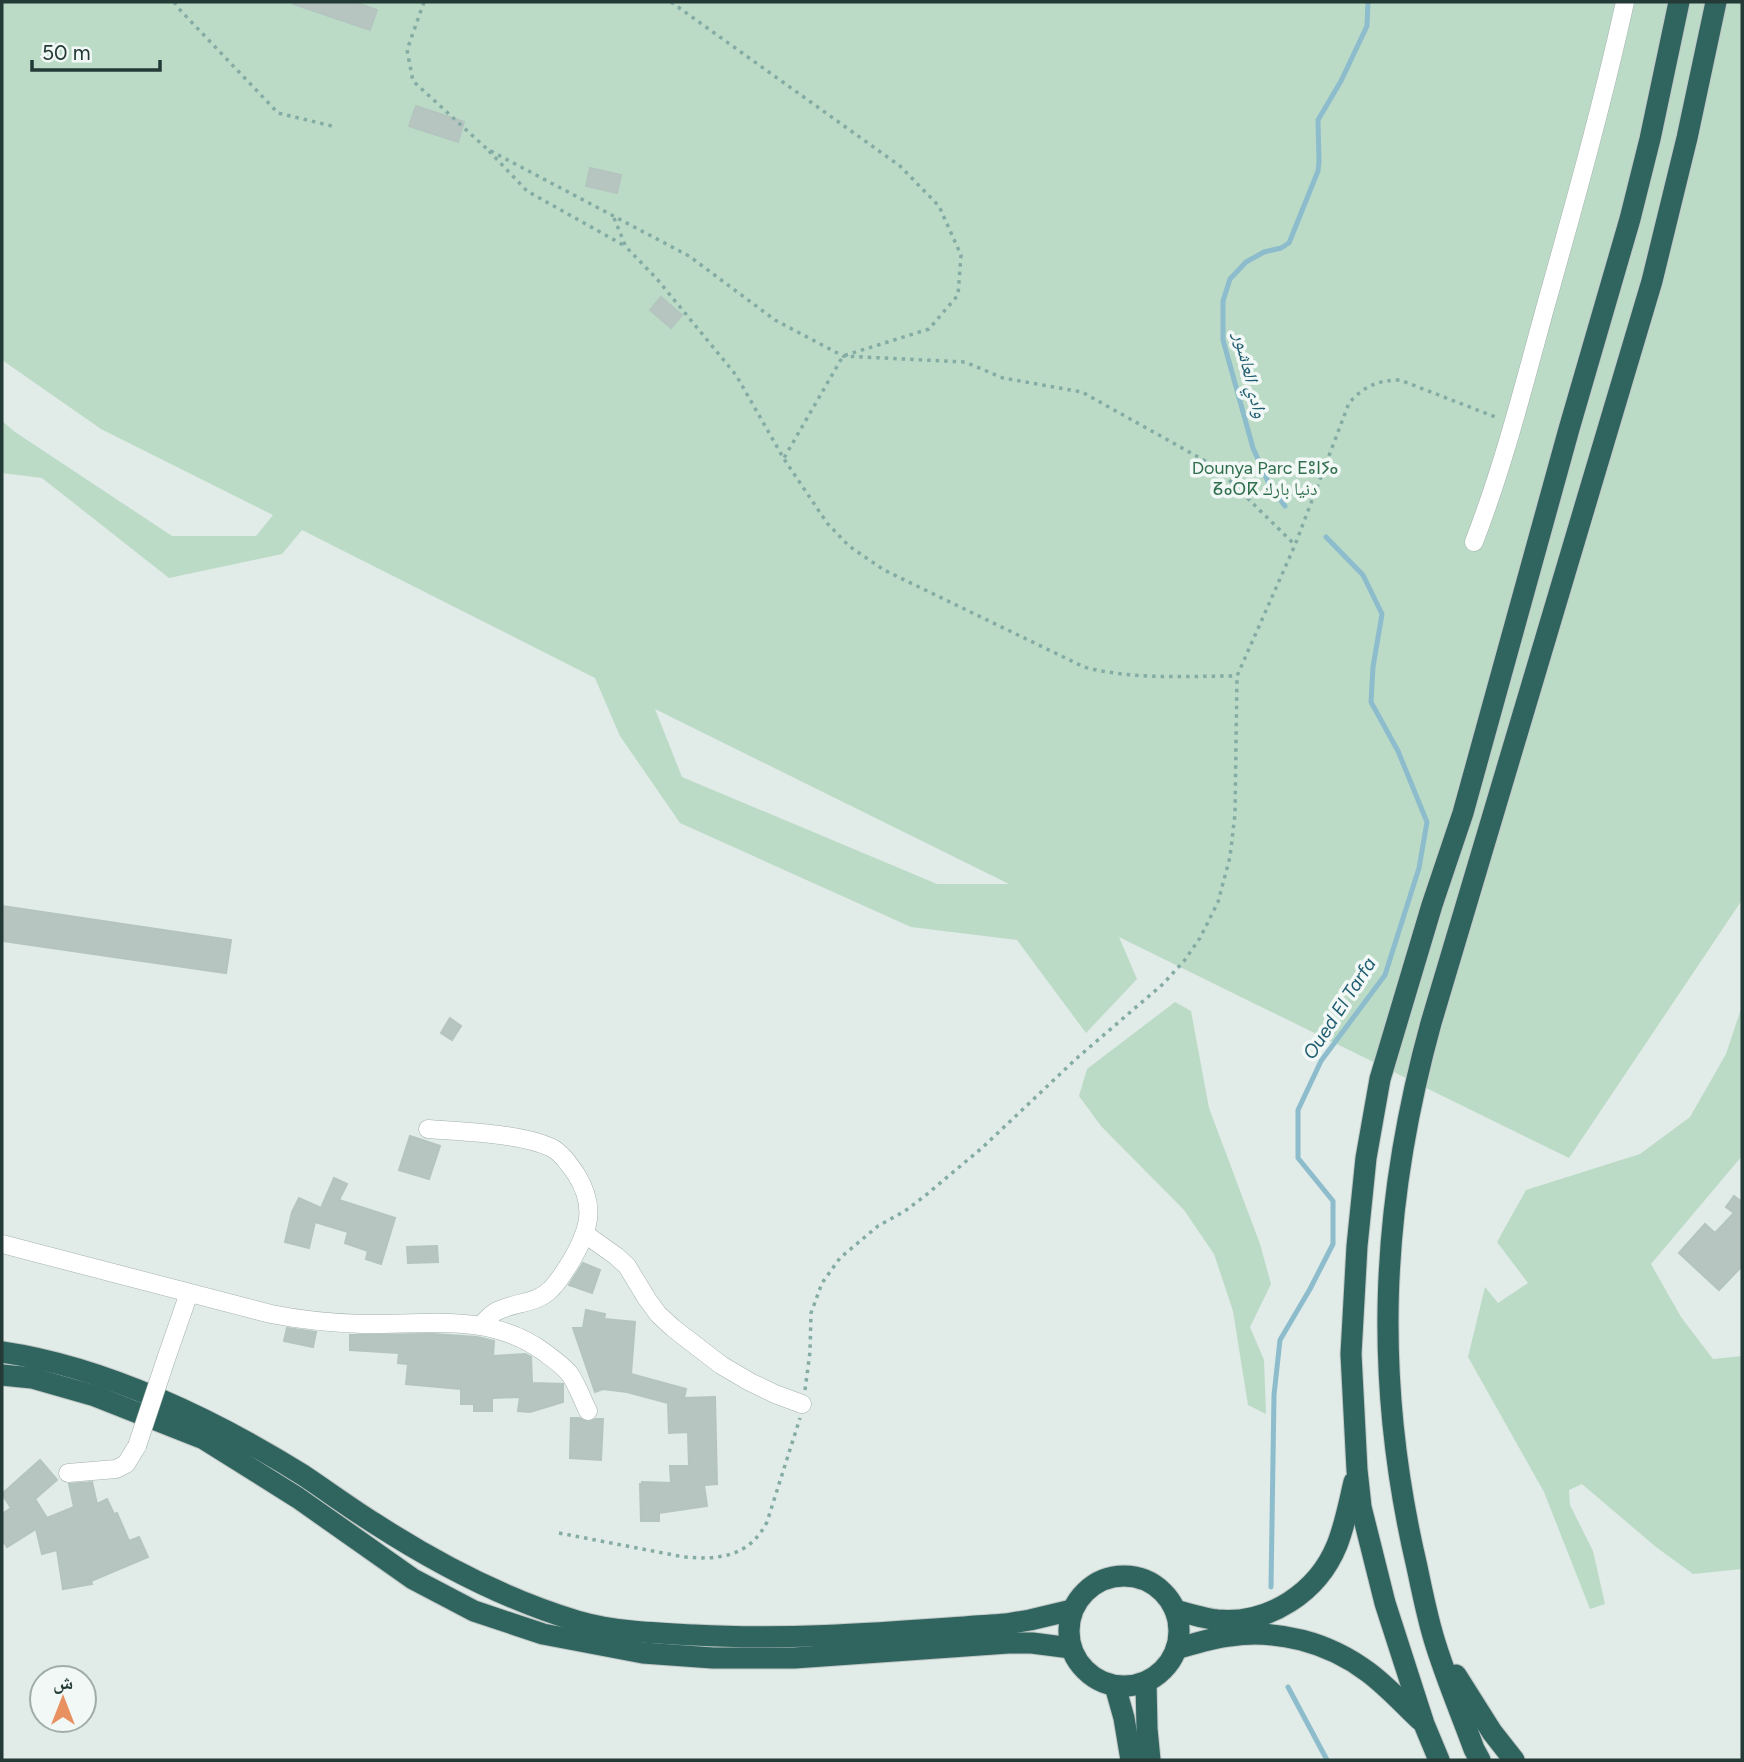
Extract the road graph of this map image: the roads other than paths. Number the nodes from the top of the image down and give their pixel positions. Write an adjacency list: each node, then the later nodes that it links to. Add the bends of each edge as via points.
1 (1625, 2): 4 (street, via 1584,174 1496,484)
2 (1679, 2): 14 (highway, via 1630,219 1462,813 1380,1079 1357,1246 1351,1354)
3 (1716, 2): 18 (highway, via 1652,281 1431,1023 1403,1146 1390,1241 1388,1374 1404,1506)
4 (1474, 542)
5 (428, 1129): 6 (street, via 530,1140 553,1149 569,1164 587,1198)
6 (585, 1234): 9 (street, via 560,1279 544,1296 497,1311); 12 (street, via 627,1266 658,1314 673,1328 741,1377)
7 (2, 1244): 8 (street)
8 (189, 1293): 9 (street, via 308,1321); 15 (street, bridge, via 138,1446 127,1464)
9 (481, 1325): 13 (street, via 518,1336 552,1358 568,1373)
10 (2, 1352): 16 (highway, via 84,1371 197,1417 269,1455 452,1569 578,1621 666,1634 805,1637 1006,1624)
11 (2, 1374): 19 (highway, via 95,1396 204,1438 413,1579 474,1611 543,1634 643,1653 713,1658 794,1658 1009,1643)
12 (802, 1404)
13 (588, 1411)
14 (1357, 1470): 17 (highway, via 1337,1545 1327,1565 1298,1598 1258,1617 1236,1620); 23 (highway, via 1361,1507 1385,1603)
15 (68, 1473)
16 (1072, 1610): 17 (highway, via 1099,1581 1124,1576 1160,1589); 19 (highway)
17 (1175, 1610): 20 (highway, via 1179,1625)
18 (1434, 1639): 27 (highway); 28 (highway)
19 (1071, 1648): 22 (highway, via 1088,1673)
20 (1176, 1649): 21 (highway, via 1159,1674); 23 (highway, via 1253,1634 1302,1640 1369,1672)
21 (1146, 1682): 22 (highway); 25 (highway)
22 (1115, 1686): 24 (highway)
23 (1424, 1724): 26 (highway)
24 (1131, 1760)
25 (1150, 1760)
26 (1439, 1760)
27 (1480, 1760)
28 (1514, 1760)

